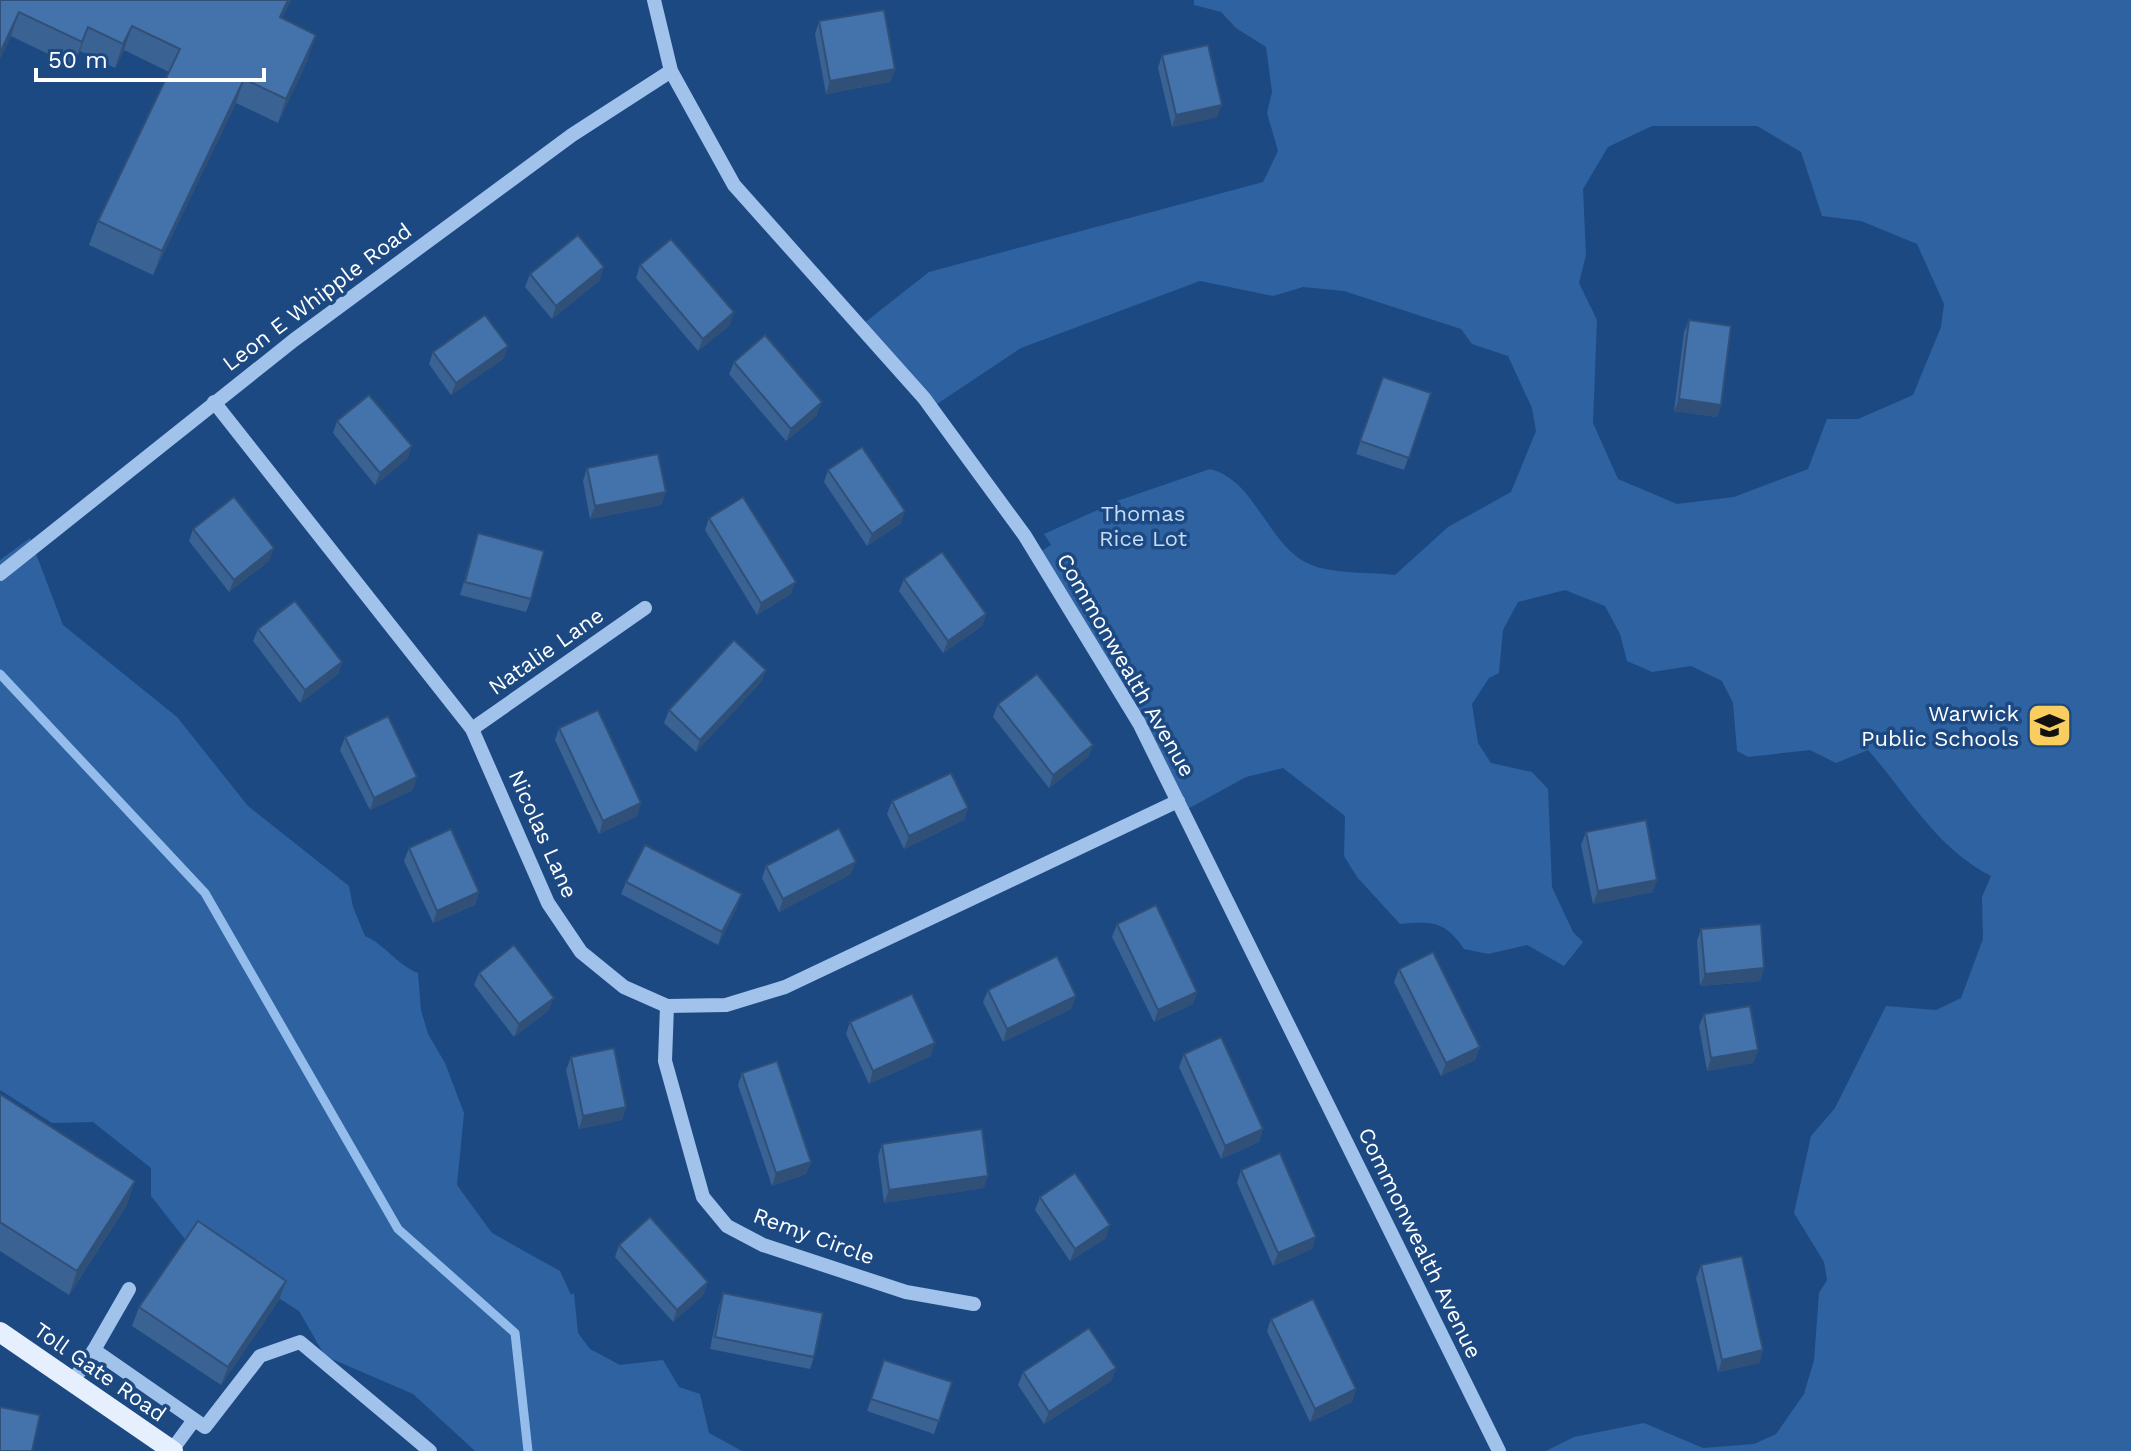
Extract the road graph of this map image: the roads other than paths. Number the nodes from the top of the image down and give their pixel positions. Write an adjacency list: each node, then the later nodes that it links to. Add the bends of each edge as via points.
1 (654, 0): 2 (street, Commonwealth Avenue)
2 (671, 71): 3 (street, Leon E Whipple Road, via 572,135); 7 (street, Commonwealth Avenue, via 734,185 924,398 1025,536 1139,723)
3 (214, 402): 4 (street, Leon E Whipple Road); 6 (street, Nicolas Lane)
4 (0, 574)
5 (645, 608): 6 (street, Natalie Lane)
6 (472, 729): 8 (street, Nicolas Lane, via 548,903 581,952 624,987)
7 (1178, 801): 8 (street, Nicolas Lane, via 785,987 726,1005); 17 (street, Commonwealth Avenue)
8 (667, 1006): 10 (street, Remy Circle, via 665,1061 703,1197 727,1226 763,1245 906,1292)
9 (129, 1289): 12 (street)
10 (974, 1304)
11 (0, 1332): 13 (main road, Toll Gate Road)
12 (94, 1350): 13 (street); 14 (street)
13 (73, 1381): 15 (main road, Toll Gate Road)
14 (194, 1420): 15 (street); 16 (street, via 205,1427 260,1356 300,1342)
15 (172, 1450)
16 (430, 1451)
17 (1499, 1451)

